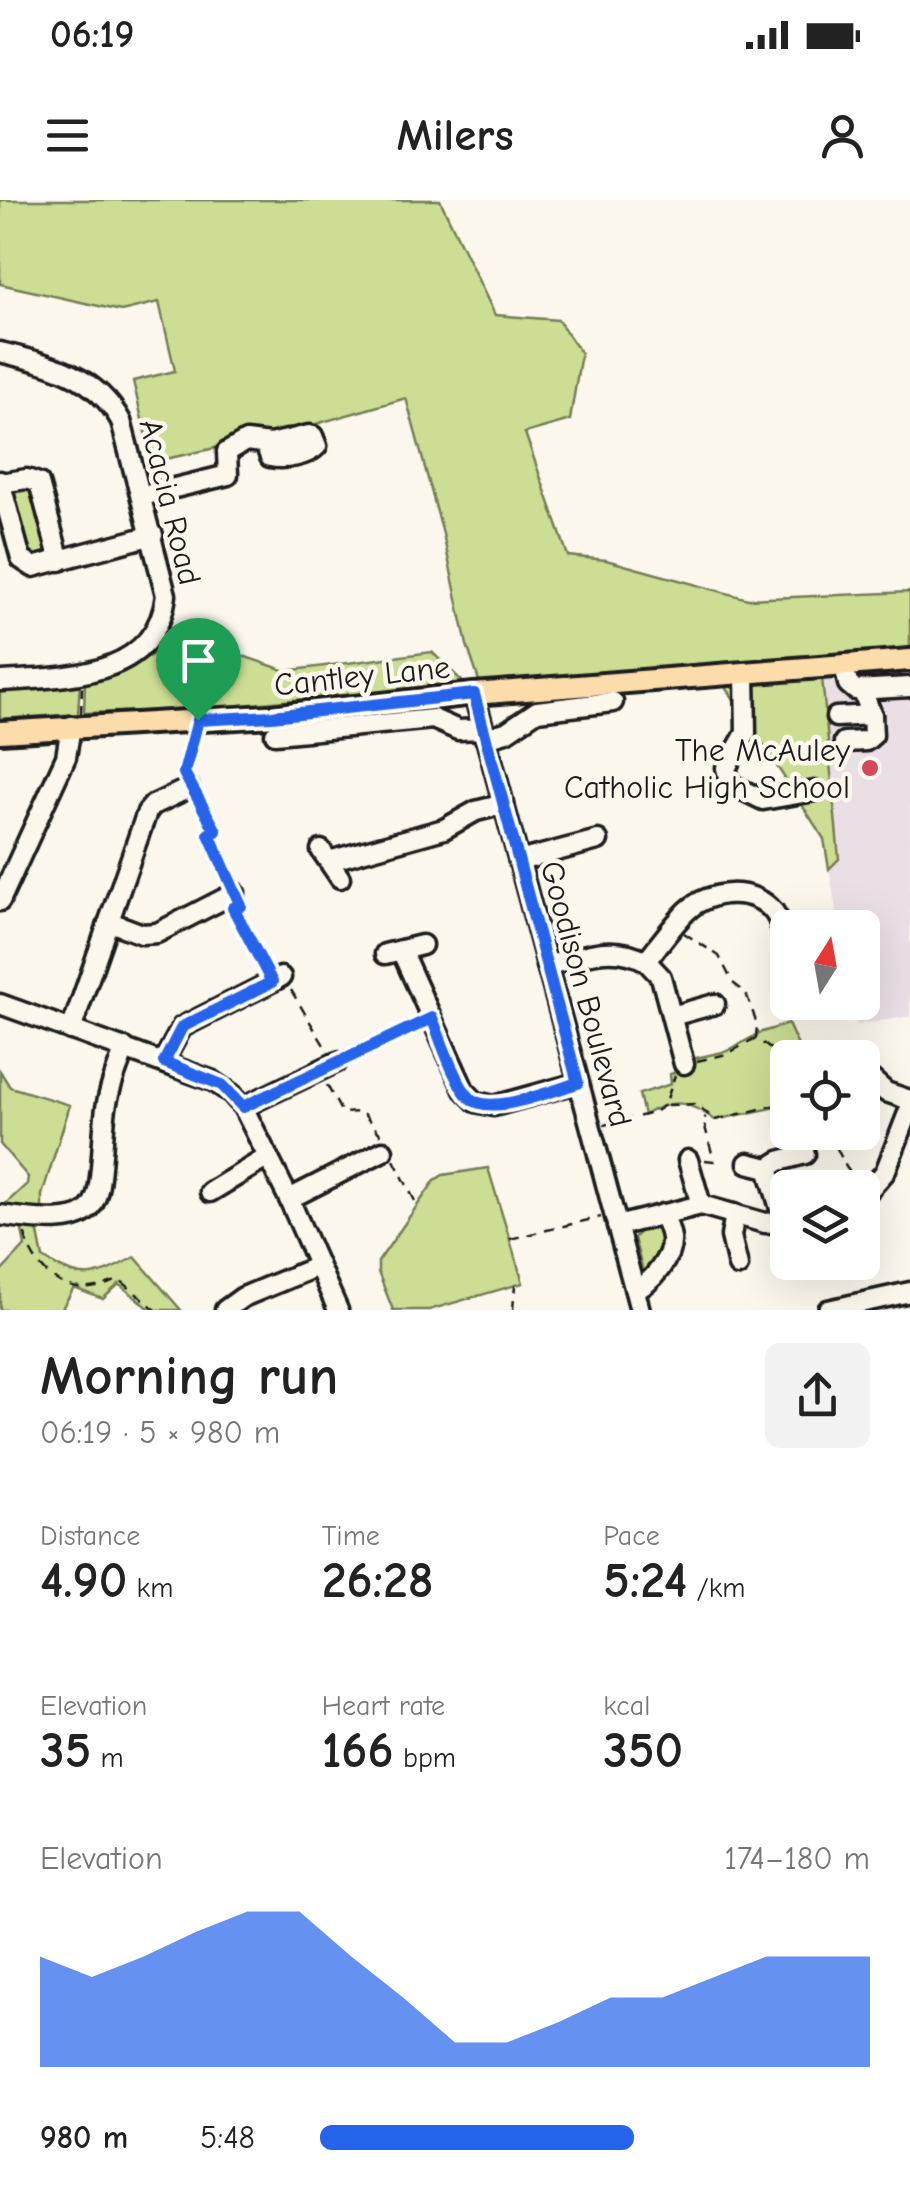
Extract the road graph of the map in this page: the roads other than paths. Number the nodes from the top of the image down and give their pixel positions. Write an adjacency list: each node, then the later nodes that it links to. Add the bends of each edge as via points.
1 (0, 352): 4 (street, Acacia Road, via 62,369 100,392 121,420)
2 (265, 444): 4 (street, via 246,441 230,448 228,475)
3 (0, 483): 6 (street, via 39,483); 6 (street, via 21,559 33,567)
4 (142, 496): 5 (street, Acacia Road)
5 (153, 534): 6 (street); 10 (street, Acacia Road, via 166,594 147,640 112,666 81,675)
6 (60, 561)
7 (910, 660): 8 (main road, Cantley Lane)
8 (844, 665): 9 (main road, Cantley Lane); 12 (street, via 848,684)
9 (745, 673): 13 (main road, Cantley Lane); 23 (street, via 746,733 726,768 730,784 764,800)
10 (0, 681)
11 (910, 687): 12 (street)
12 (862, 690): 15 (street)
13 (474, 694): 17 (main road, Cantley Lane, via 272,716); 20 (street, Goodison Boulevard)
14 (613, 702): 20 (street, via 537,711 506,732)
15 (872, 715): 16 (street); 21 (street, via 870,739)
16 (836, 717)
17 (76, 726): 18 (main road, Cantley Lane); 29 (street)
18 (0, 732)
19 (275, 734): 20 (street, Cantley Lane, via 432,719)
20 (484, 734): 24 (street, Goodison Boulevard)
21 (844, 742)
22 (191, 788): 31 (street, via 147,812)
23 (815, 791)
24 (504, 804): 26 (street, Goodison Boulevard); 27 (street, via 444,829 325,855)
25 (598, 840): 26 (street)
26 (519, 861): 34 (street, Goodison Boulevard)
27 (340, 878)
28 (234, 894): 31 (street, via 157,933)
29 (0, 900)
30 (770, 910): 33 (street, via 742,895 709,897 686,912)
31 (110, 922): 39 (street)
32 (422, 945): 44 (street, via 393,952 476,1102 494,1106)
33 (646, 961): 34 (street, via 614,950); 38 (street, via 662,977)
34 (546, 966): 44 (street, Goodison Boulevard)
35 (277, 979): 41 (street, via 182,1027)
36 (0, 1004): 39 (street)
37 (716, 1004): 38 (street)
38 (672, 1016): 43 (street)
39 (71, 1030): 40 (street)
40 (125, 1048): 41 (street); 59 (street, via 108,1101 95,1205 63,1219)
41 (164, 1062): 47 (street, via 222,1085)
42 (337, 1062): 47 (street)
43 (684, 1064)
44 (578, 1083): 62 (street, Goodison Boulevard)
45 (880, 1087): 46 (street)
46 (910, 1104): 55 (street)
47 (243, 1107): 50 (street)
48 (384, 1145): 57 (street)
49 (805, 1154): 53 (street)
50 (268, 1157): 56 (street); 57 (street)
51 (688, 1160): 58 (street)
52 (748, 1163): 53 (street)
53 (768, 1168): 54 (street)
54 (770, 1174)
55 (880, 1178)
56 (210, 1192)
57 (289, 1199): 64 (street)
58 (702, 1205): 60 (street); 61 (street)
59 (0, 1214)
60 (663, 1214): 62 (street); 66 (street, via 672,1238 669,1251 650,1282)
61 (735, 1214): 63 (street); 65 (street, via 731,1236)
62 (615, 1220): 66 (street, Goodison Boulevard)
63 (770, 1222)
64 (318, 1266): 69 (street); 70 (street)
65 (738, 1266)
66 (635, 1290): 71 (street, Goodison Boulevard)
67 (910, 1292): 68 (street)
68 (863, 1306): 72 (street)
69 (225, 1310)
70 (338, 1310)
71 (640, 1310)
72 (828, 1310)

